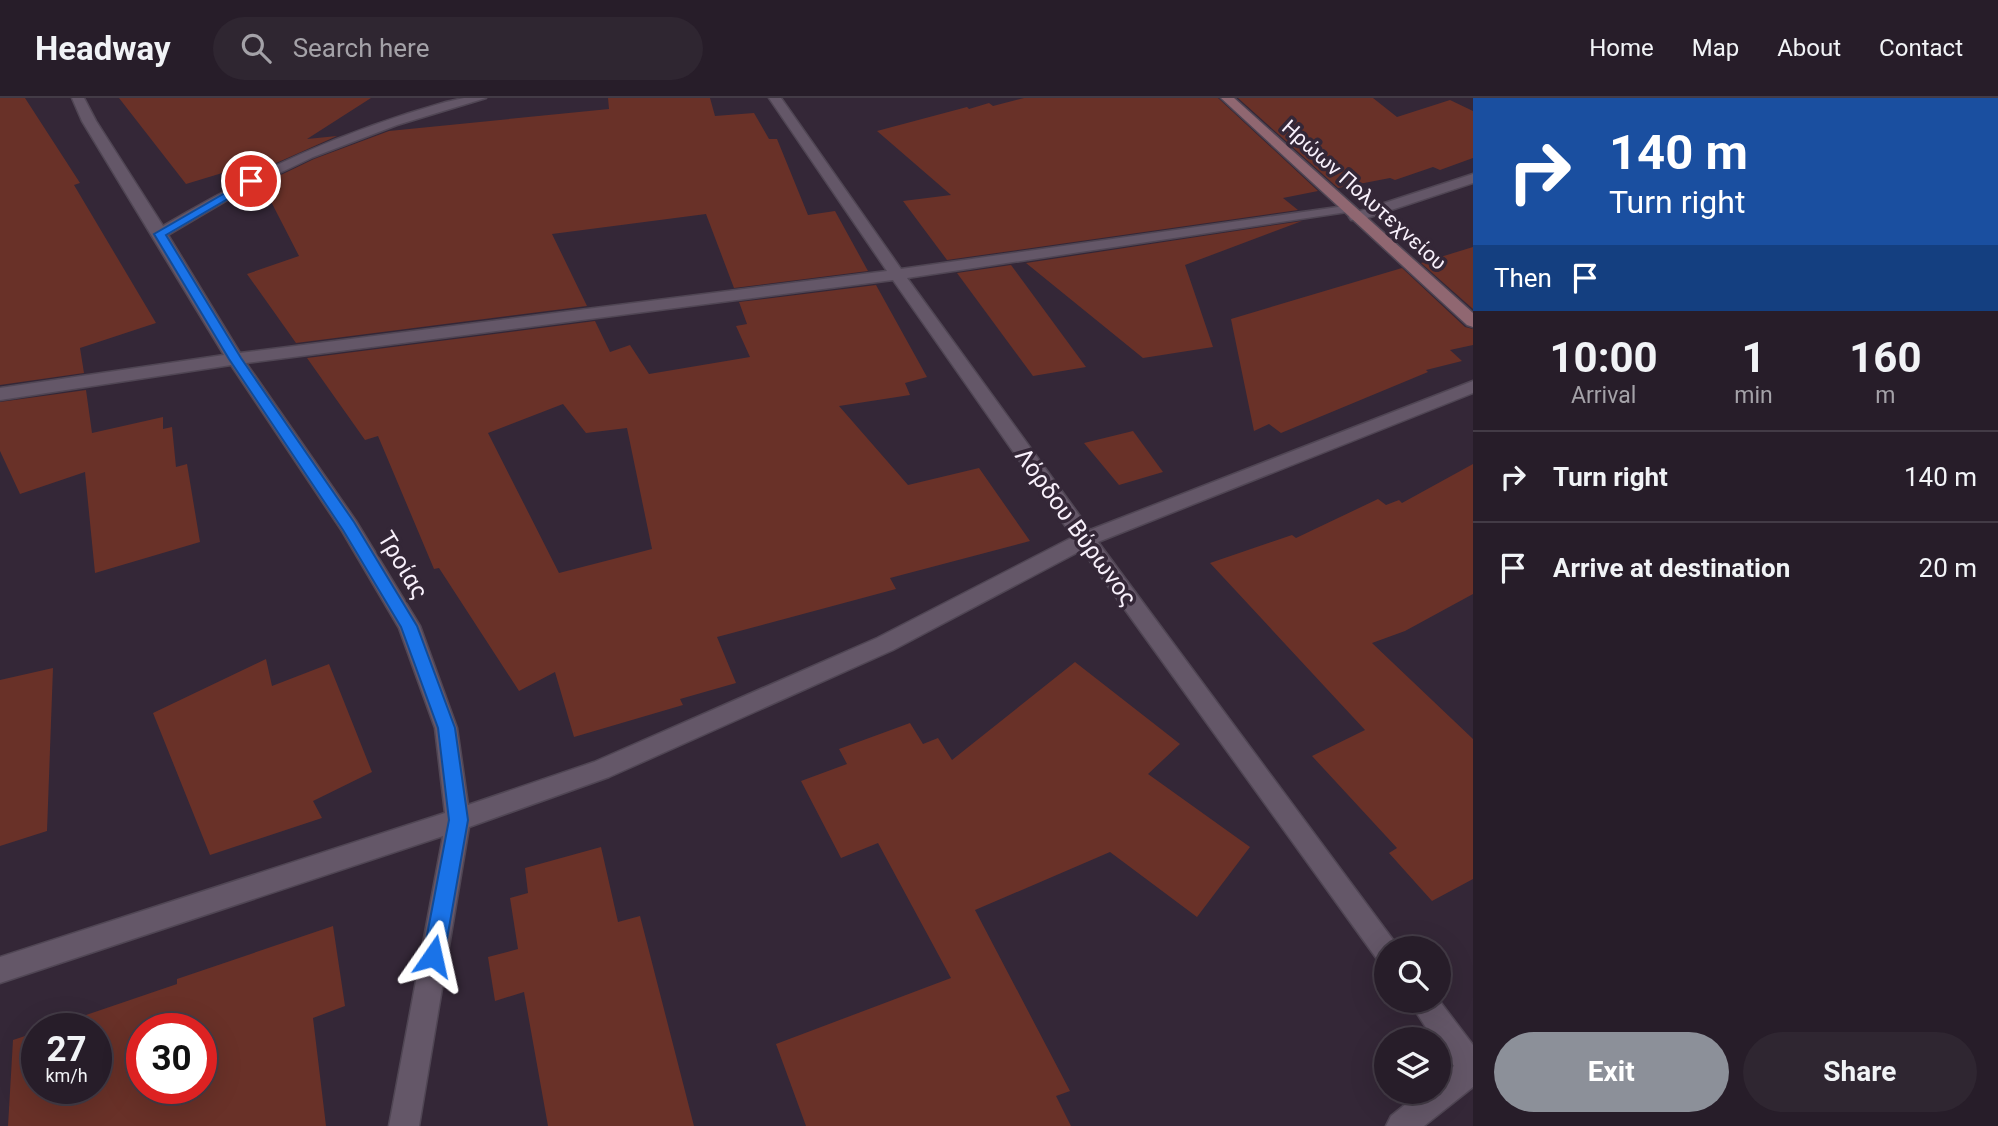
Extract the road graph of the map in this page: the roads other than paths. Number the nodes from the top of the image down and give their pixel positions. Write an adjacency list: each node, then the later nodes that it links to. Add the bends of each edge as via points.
1 (78, 98): 7 (street, Τροίας)
2 (480, 98): 7 (street, via 413,115 301,157)
3 (775, 98): 8 (street, Λόρδου Βύρωνος)
4 (1227, 98): 6 (street, Ηρώων Πολυτεχνείου)
5 (1473, 178): 6 (street)
6 (1351, 213): 8 (street); 9 (street, Ηρώων Πολυτεχνείου)
7 (160, 234): 10 (street, Τροίας)
8 (895, 275): 10 (street); 13 (street, Λόρδου Βύρωνος)
9 (1473, 322)
10 (235, 359): 12 (street); 14 (street, Τροίας, via 409,626 446,728)
11 (1473, 387): 13 (street)
12 (0, 394)
13 (1084, 540): 14 (street, via 872,649 601,770); 15 (street, Λόρδου Βύρωνος)
14 (458, 820): 16 (street); 19 (street, Τροίας)
15 (1376, 936)
16 (0, 970)
17 (1432, 1013): 18 (street)
18 (1473, 1069): 20 (street)
19 (404, 1126)
20 (1402, 1126)

